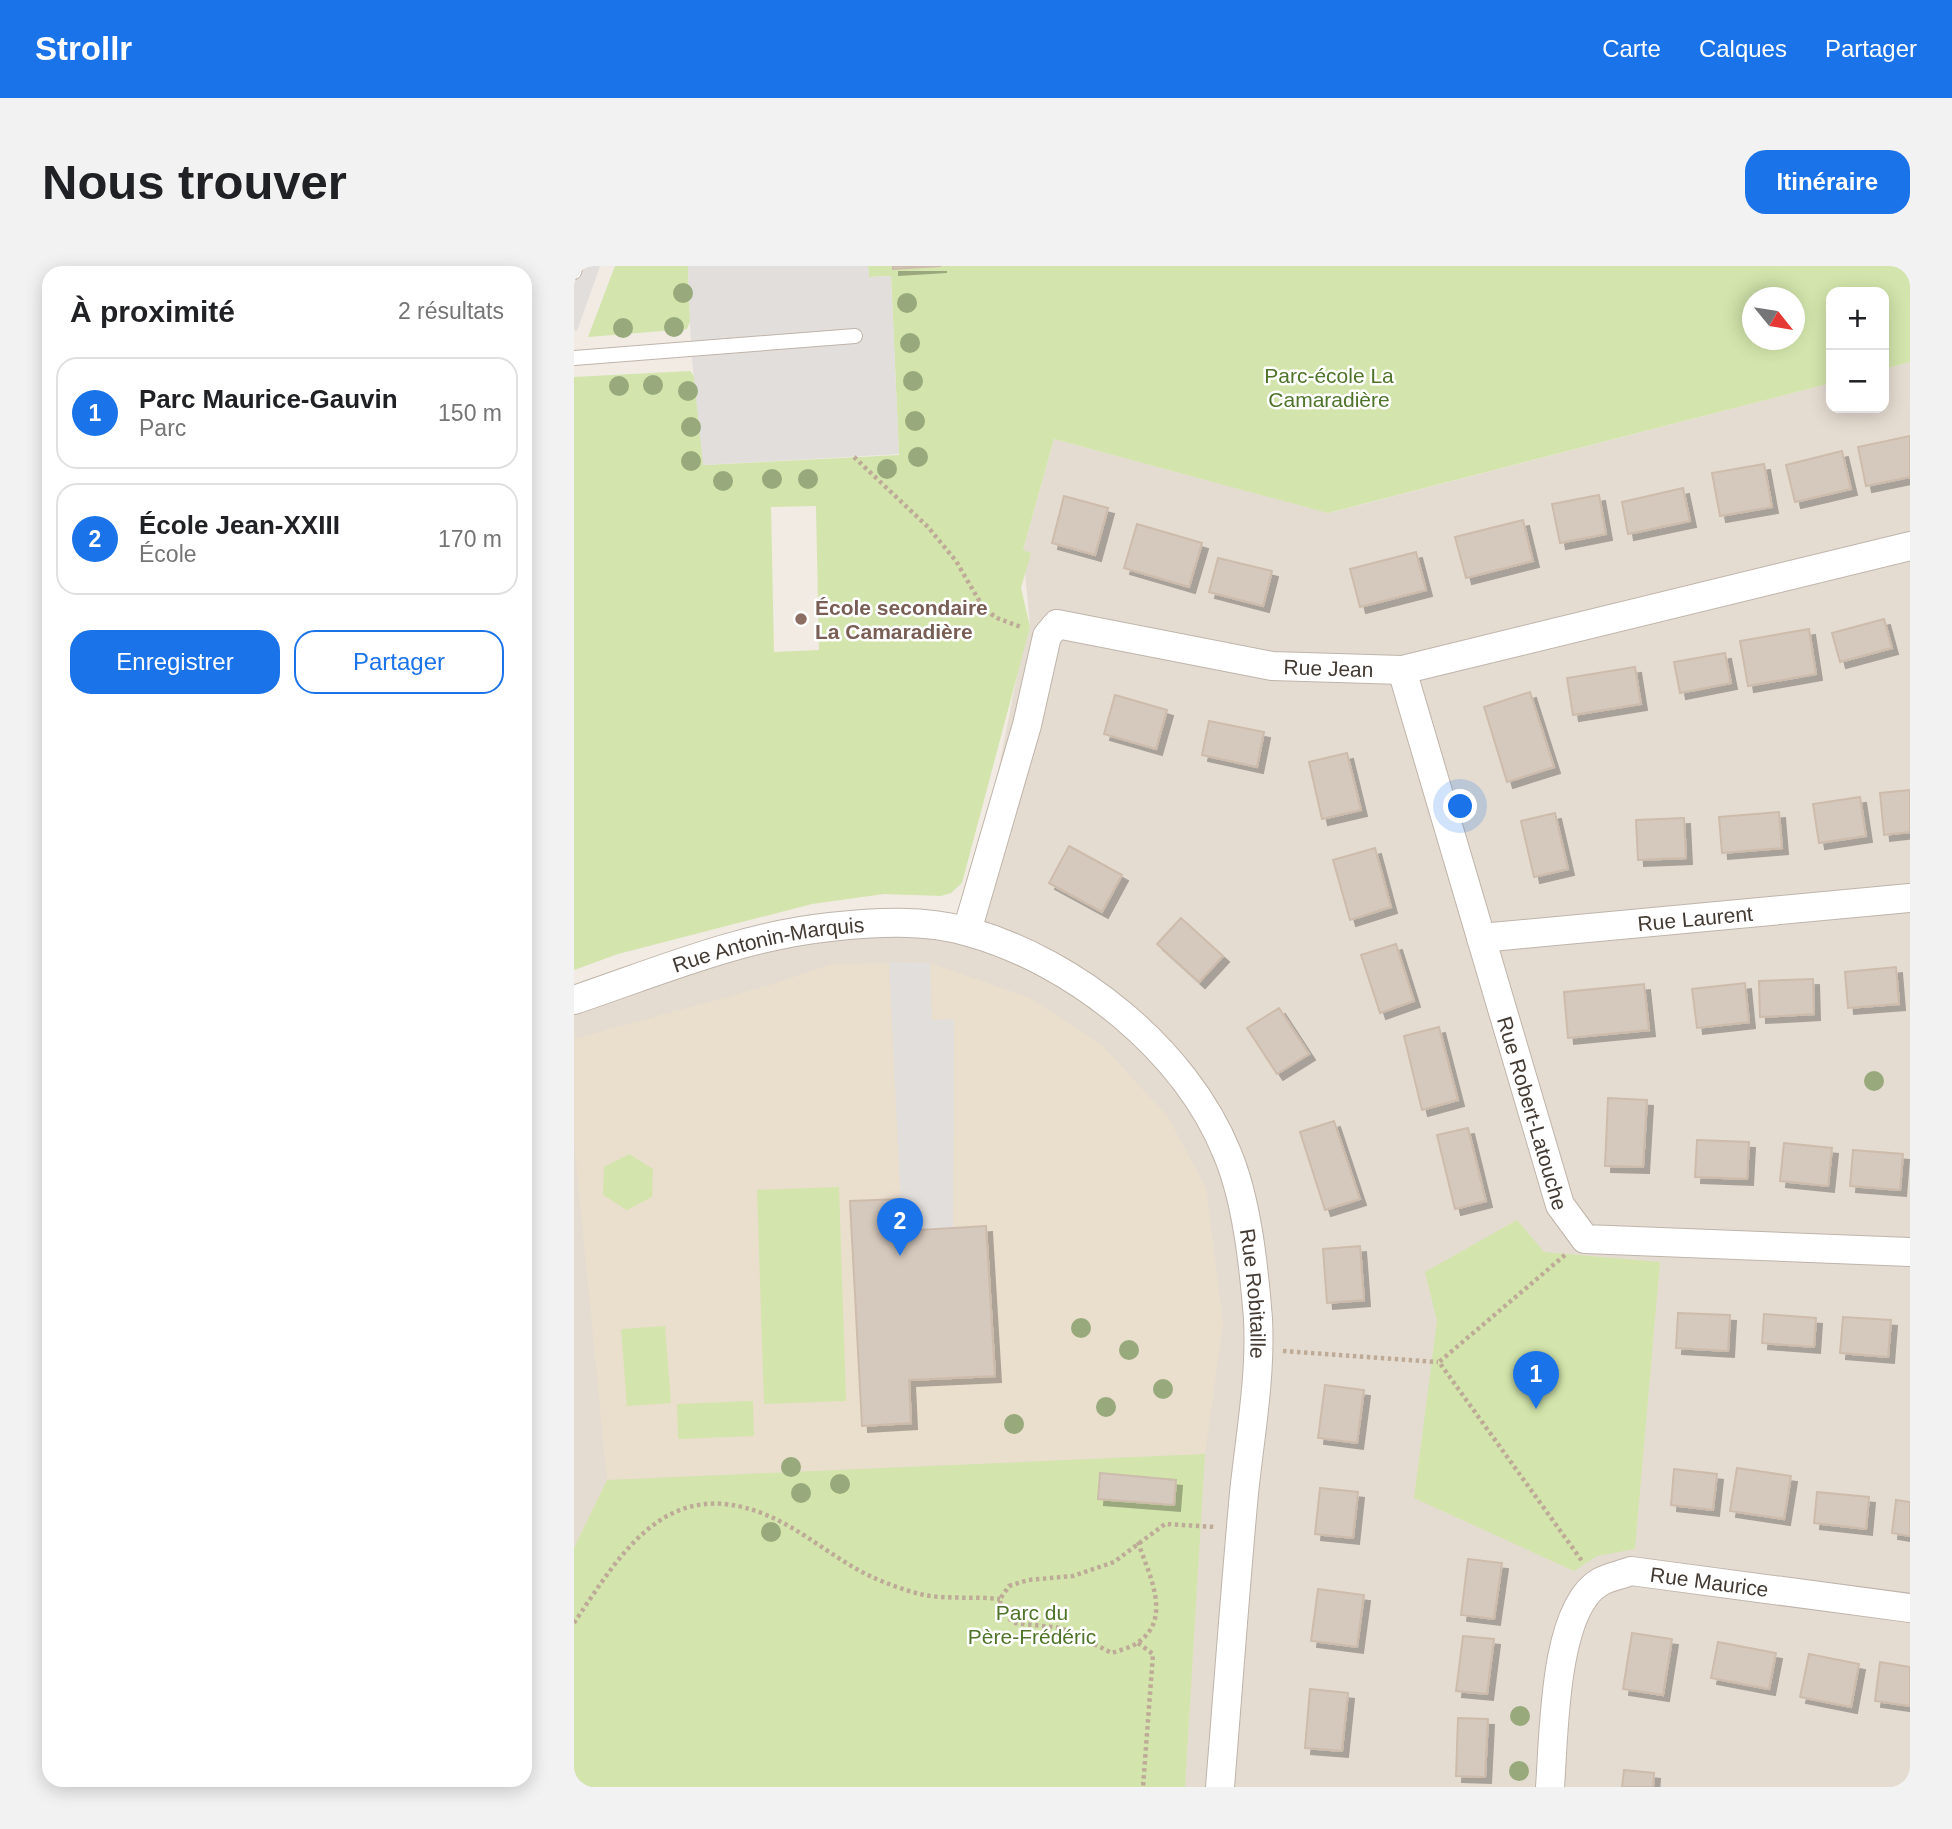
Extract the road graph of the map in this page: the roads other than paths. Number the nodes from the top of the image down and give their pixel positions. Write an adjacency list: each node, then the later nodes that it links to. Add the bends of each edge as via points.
1 (576, 266): 2 (lane)
2 (574, 272)
3 (855, 336): 4 (lane)
4 (574, 358)
5 (1910, 546): 6 (street, Rue Jean)
6 (1402, 670): 8 (street, Rue Jean, via 1272,666 1056,624 1047,636 1027,725); 9 (street, Rue Robert-Latouche)
7 (1910, 898): 9 (street, Rue Laurent)
8 (967, 931): 10 (street, Rue Antonin-Marquis, via 922,924 828,927 746,943); 13 (street, Rue Robitaille, via 1021,949 1092,991 1127,1018 1196,1096 1228,1154 1249,1238 1258,1349)
9 (1481, 938): 11 (street, Rue Robert-Latouche, via 1560,1205 1585,1239)
10 (574, 1000)
11 (1910, 1252)
12 (1910, 1608): 14 (street, Rue Maurice, via 1631,1571 1598,1583 1574,1614 1560,1665)
13 (1220, 1787)
14 (1550, 1787)

